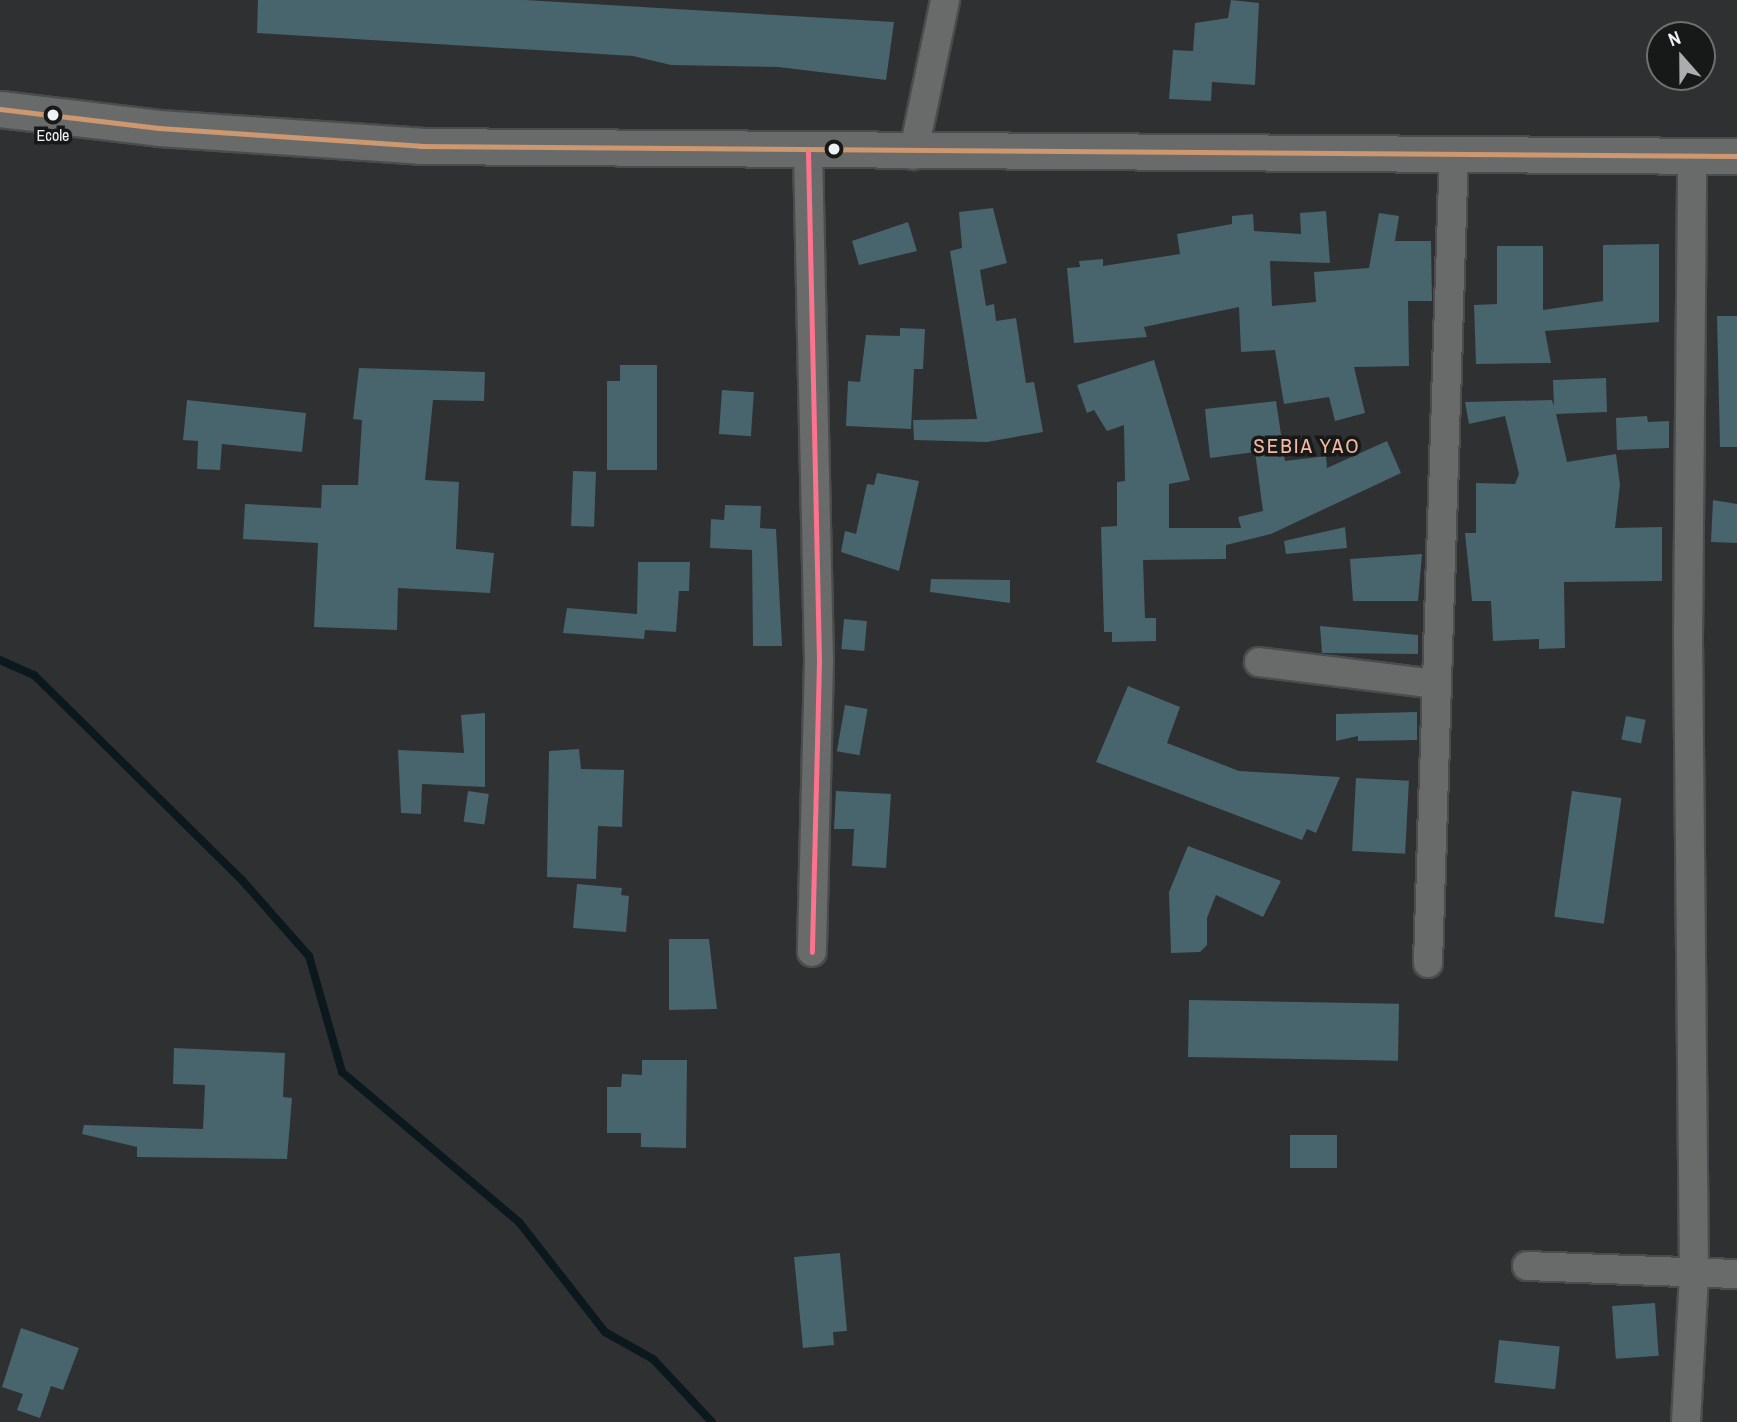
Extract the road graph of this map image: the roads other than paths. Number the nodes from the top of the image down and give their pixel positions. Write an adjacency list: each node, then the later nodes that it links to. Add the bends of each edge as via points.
1 (945, 0): 5 (street)
2 (0, 109): 4 (street, via 159,128 420,146)
3 (1454, 151): 5 (street); 6 (street); 9 (street)
4 (808, 152): 5 (street); 10 (street, via 820,661)
5 (913, 155)
6 (1692, 155): 7 (street); 13 (street, via 1688,641)
7 (1737, 156)
8 (1259, 662): 9 (street)
9 (1435, 684): 11 (street)
10 (812, 952)
11 (1428, 963)
12 (1527, 1266): 13 (street)
13 (1694, 1273): 14 (street); 15 (street)
14 (1737, 1274)
15 (1686, 1422)

